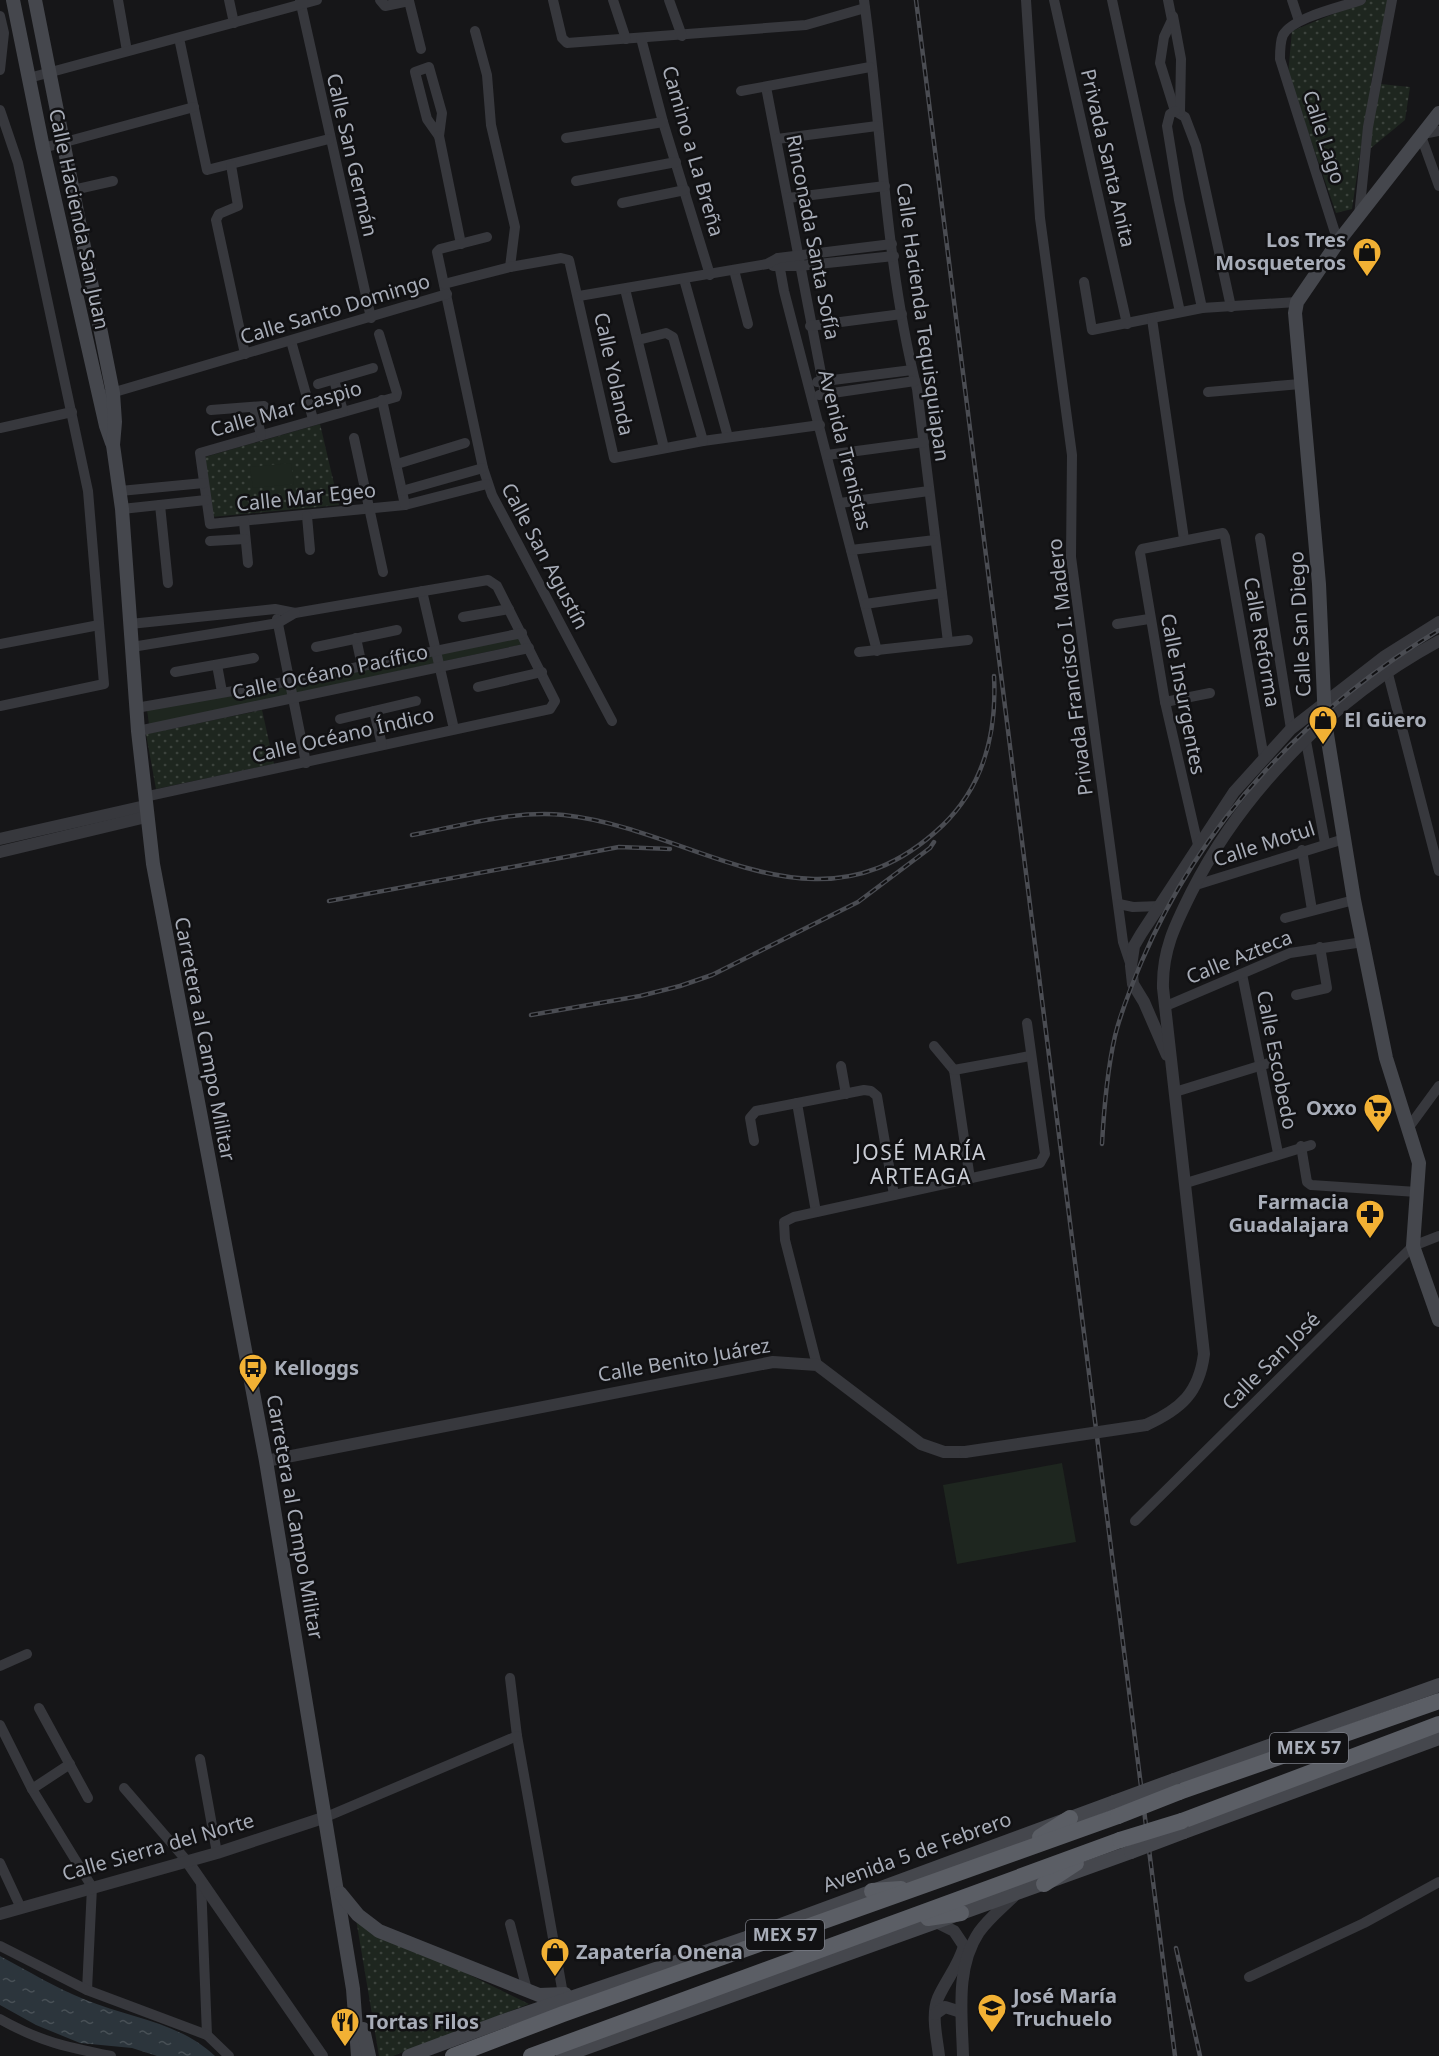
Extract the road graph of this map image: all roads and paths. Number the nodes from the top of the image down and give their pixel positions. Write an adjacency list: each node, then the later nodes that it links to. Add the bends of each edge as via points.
1 (13, 0): 35 (main road, Calle Hacienda San Juan)
2 (35, 0): 34 (main road, Calle Hacienda San Juan)
3 (118, 0): 31 (street)
4 (229, 0): 24 (street)
5 (317, 0): 17 (street)
6 (380, 0): 30 (street, via 384,6 409,1)
7 (553, 0): 29 (street, Calle Hacienda Tequisquiapan, via 564,42)
8 (614, 0): 29 (street)
9 (1026, 0): 211 (street, Privada Francisco I. Madero, via 1040,218 1072,455 1071,557)
10 (1054, 0): 87 (street, Privada Santa Anita)
11 (1112, 0): 82 (street)
12 (1168, 0): 22 (street)
13 (1292, 0): 23 (street)
14 (1361, 0): 19 (street)
15 (1392, 0): 63 (street, via 1368,128)
16 (672, 1): 26 (street)
17 (300, 2): 20 (street); 49 (street, Calle San Germán)
18 (864, 4): 26 (street, Calle Hacienda Tequisquiapan, via 806,25); 32 (street, Calle Hacienda Tequisquiapan, via 870,33)
19 (1336, 4): 23 (street)
20 (278, 5): 24 (street)
21 (0, 16): 33 (street, via 4,33)
22 (1172, 17): 42 (street, via 1181,59); 42 (street, via 1160,63)
23 (1299, 21): 65 (street, Calle Lago, via 1284,33 1280,59)
24 (234, 23): 27 (street)
25 (475, 31): 71 (street, via 487,75 491,125 515,227)
26 (682, 36): 28 (street, Calle Hacienda Tequisquiapan)
27 (179, 38): 31 (street); 40 (street)
28 (641, 38): 29 (street, Calle Hacienda Tequisquiapan); 44 (street, Camino a La Breña)
29 (626, 39)
30 (421, 49)
31 (127, 51): 34 (street)
32 (870, 67): 36 (street); 45 (street, Calle Hacienda Tequisquiapan)
33 (0, 70)
34 (49, 72): 35 (street); 51 (main road, Calle Hacienda San Juan)
35 (29, 78): 52 (main road, Calle Hacienda San Juan)
36 (766, 87): 37 (street); 50 (street, Rinconada Santa Sofía)
37 (741, 91)
38 (439, 100): 39 (street); 39 (street, via 431,68 416,70); 47 (street)
39 (423, 104): 47 (street, via 429,123)
40 (194, 108): 51 (street); 54 (street, via 206,168)
41 (0, 110): 108 (street, via 18,163)
42 (1177, 111): 80 (street, via 1185,117 1196,146); 81 (street, via 1168,118 1167,126)
43 (1439, 113): 46 (main road)
44 (663, 122): 48 (street); 53 (street, Camino a La Breña)
45 (877, 126): 50 (street); 57 (street, Calle Hacienda Tequisquiapan)
46 (1430, 131): 58 (street); 63 (main road)
47 (439, 136): 66 (street)
48 (566, 138)
49 (329, 139): 54 (street); 84 (street, Calle San Germán)
50 (777, 139): 61 (street, Rinconada Santa Sofía)
51 (63, 143): 52 (street); 59 (main road, Calle Hacienda San Juan)
52 (43, 148): 103 (main road, Calle Hacienda San Juan)
53 (676, 162): 56 (street); 60 (street, Camino a La Breña)
54 (231, 165): 92 (street, via 238,206 216,219)
55 (113, 181): 59 (street)
56 (576, 181)
57 (885, 186): 61 (street); 67 (street, Calle Hacienda Tequisquiapan)
58 (1439, 186)
59 (73, 190): 101 (main road, Calle Hacienda San Juan)
60 (685, 190): 62 (street); 73 (street, Camino a La Breña)
61 (788, 198): 69 (street, Rinconada Santa Sofía)
62 (622, 203)
63 (1359, 217): 65 (main road)
64 (487, 237): 66 (street)
65 (1338, 242): 79 (main road)
66 (461, 244): 76 (street, Calle San Agustín, via 437,251)
67 (892, 244): 68 (street, Calle Hacienda Tequisquiapan); 69 (street)
68 (894, 256): 69 (street); 83 (street, Calle Hacienda Tequisquiapan)
69 (798, 261): 70 (street); 88 (street, Rinconada Santa Sofía)
70 (779, 263): 72 (street); 97 (street, Avenida Trenistas)
71 (510, 267): 76 (street, Calle Santo Domingo); 78 (street, Calle Santo Domingo, via 566,258 571,262)
72 (734, 270): 73 (street); 86 (street)
73 (710, 274): 74 (street)
74 (684, 279): 77 (street); 113 (street)
75 (1084, 282): 87 (street, via 1092,330)
76 (446, 289): 84 (street, Calle Santo Domingo); 122 (street, Calle San Agustín)
77 (625, 289): 78 (street); 90 (street)
78 (579, 296): 119 (street, Calle Yolanda, via 614,459)
79 (1297, 302): 80 (street); 99 (main road, Calle San Diego)
80 (1231, 307): 81 (street)
81 (1202, 308): 82 (street)
82 (1180, 312): 85 (street)
83 (902, 314): 88 (street); 94 (street, Calle Hacienda Tequisquiapan)
84 (370, 318): 91 (street, Calle Santo Domingo)
85 (1152, 319): 87 (street); 139 (street)
86 (748, 324)
87 (1127, 324)
88 (810, 326): 96 (street, Rinconada Santa Sofía)
89 (379, 334): 105 (street, via 397,393)
90 (638, 340): 115 (street, via 666,333 673,337); 119 (street)
91 (291, 341): 92 (street, Calle Santo Domingo); 109 (street)
92 (245, 354): 101 (street, Calle Santo Domingo)
93 (373, 369): 95 (street)
94 (913, 376): 96 (street); 102 (street); 116 (street, Calle Hacienda Tequisquiapan)
95 (334, 380): 98 (street); 107 (street)
96 (822, 381): 97 (street); 102 (street, Rinconada Santa Sofía)
97 (809, 383): 104 (street, Avenida Trenistas)
98 (318, 384)
99 (1300, 384): 100 (street); 187 (main road, Calle San Diego)
100 (1208, 392)
101 (113, 393): 103 (street, Calle Santo Domingo); 118 (main road, Calle Hacienda San Juan)
102 (825, 394): 104 (street)
103 (99, 396): 118 (main road, Calle Hacienda San Juan)
104 (813, 396): 110 (street, Avenida Trenistas)
105 (382, 400): 107 (street, Calle Mar Caspio); 121 (street)
106 (211, 410): 112 (street, via 259,407)
107 (344, 411): 109 (street, Calle Mar Caspio)
108 (72, 412): 111 (street); 159 (street, via 88,491)
109 (313, 419): 112 (street, Calle Mar Caspio)
110 (820, 425): 113 (street); 120 (street, Avenida Trenistas)
111 (0, 428)
112 (261, 435): 123 (street, Calle Mar Caspio, via 200,453)
113 (728, 437): 115 (street)
114 (354, 438): 132 (street)
115 (703, 441): 119 (street)
116 (924, 441): 120 (street); 127 (street, Calle Hacienda Tequisquiapan)
117 (465, 442): 121 (street)
118 (113, 445): 125 (main road, Calle Hacienda San Juan)
119 (664, 448)
120 (827, 454): 129 (street, Avenida Trenistas)
121 (397, 464): 126 (street)
122 (483, 468): 124 (street, Calle San Agustín); 126 (street)
123 (204, 483): 125 (street); 128 (street, Calle Mar Caspio)
124 (488, 484): 131 (street, Calle Mar Egeo); 192 (street, Calle San Agustín)
125 (120, 491): 133 (main road, Calle Hacienda San Juan)
126 (402, 491): 131 (street)
127 (929, 491): 129 (street); 140 (street, Calle Hacienda Tequisquiapan)
128 (206, 500): 130 (street); 136 (street, Calle Mar Caspio)
129 (840, 503): 143 (street, Avenida Trenistas)
130 (160, 505): 133 (street); 146 (street)
131 (405, 505): 132 (street, Calle Mar Egeo)
132 (369, 508): 134 (street, Calle Mar Egeo); 145 (street)
133 (122, 509): 157 (main road, Calle Hacienda San Juan)
134 (307, 516): 135 (street, Calle Mar Egeo); 142 (street)
135 (244, 522): 136 (street, Calle Mar Egeo); 138 (street)
136 (210, 524)
137 (1260, 538): 195 (street)
138 (245, 539): 141 (street); 144 (street)
139 (1185, 539): 154 (street, Calle Insurgentes, via 1142,549 1140,553); 199 (street, Calle Reforma, via 1223,534)
140 (935, 540): 143 (street); 148 (street, Calle Hacienda Tequisquiapan)
141 (210, 541)
142 (310, 550)
143 (851, 550): 149 (street, Avenida Trenistas)
144 (248, 562)
145 (384, 572)
146 (168, 583)
147 (423, 591): 151 (street, via 488,580 497,586); 152 (street); 170 (street)
148 (942, 593): 149 (street); 165 (street, Calle Hacienda Tequisquiapan)
149 (865, 603): 171 (street, Avenida Trenistas)
150 (275, 609): 152 (street); 156 (street); 157 (street)
151 (509, 609): 153 (street); 161 (street)
152 (295, 613): 156 (street)
153 (463, 617)
154 (1149, 619): 158 (street); 186 (street, Calle Insurgentes)
155 (1439, 622): 187 (street)
156 (278, 623): 168 (street); 180 (street)
157 (130, 624): 168 (main road, Calle Hacienda San Juan)
158 (1117, 624)
159 (99, 625): 166 (street); 188 (street, via 104,684)
160 (397, 630): 162 (street)
161 (522, 633): 169 (street); 170 (street, Calle Océano Pacífico)
162 (356, 638): 167 (street); 175 (street)
163 (968, 640): 165 (street)
164 (1439, 641): 179 (street)
165 (948, 642): 171 (street)
166 (0, 644)
167 (316, 646)
168 (132, 647): 189 (main road, Calle Hacienda San Juan)
169 (529, 648): 176 (street, Calle Océano Pacífico); 178 (street)
170 (435, 651): 175 (street, Calle Océano Pacífico); 176 (street)
171 (877, 651): 172 (street)
172 (859, 652)
173 (254, 658): 174 (street)
174 (217, 665): 177 (street); 182 (street)
175 (362, 666): 180 (street, Calle Océano Pacífico)
176 (439, 667): 184 (street, Calle Océano Pacífico); 194 (street)
177 (175, 672)
178 (542, 672): 181 (street); 194 (street, Calle Océano Índico, via 554,698 550,709)
179 (1388, 674): 193 (street); 208 (street)
180 (290, 681): 182 (street, Calle Océano Pacífico); 184 (street)
181 (478, 687)
182 (222, 692): 189 (street, Calle Océano Pacífico)
183 (1210, 693): 186 (street)
184 (293, 699): 196 (street, Calle Océano Pacífico); 200 (street)
185 (417, 701): 190 (street)
186 (1165, 702): 205 (street, Calle Insurgentes)
187 (1324, 703): 193 (main road, Calle San Diego); 195 (street)
188 (0, 706)
189 (136, 708): 196 (main road, Calle Hacienda San Juan)
190 (374, 711): 191 (street); 198 (street)
191 (340, 719)
192 (612, 721)
193 (1325, 722): 197 (street); 203 (main road, Calle San Diego)
194 (454, 729): 198 (street, Calle Océano Índico)
195 (1291, 729): 199 (street)
196 (138, 730): 201 (main road, Calle Hacienda San Juan)
197 (1306, 741): 204 (street); 209 (street, via 1243,807)
198 (382, 745): 200 (street, Calle Océano Índico)
199 (1264, 758): 205 (street, via 1234,792)
200 (306, 763): 201 (street, Calle Océano Índico)
201 (145, 806): 202 (street); 207 (street); 245 (main road, Carretera al Campo Militar)
202 (0, 839)
203 (1344, 839): 204 (street, Calle Motul); 210 (main road, Calle San Diego)
204 (1325, 843): 206 (street, Calle Motul)
205 (1198, 845): 212 (street)
206 (1302, 850): 209 (street, Calle Motul); 213 (street)
207 (0, 852)
208 (1439, 871)
209 (1196, 885): 220 (street, via 1167,945 1163,974)
210 (1354, 900): 213 (street); 215 (main road, Calle San Diego)
211 (1119, 904): 212 (street); 217 (street, Privada Francisco I. Madero, via 1123,942)
212 (1160, 906): 217 (street, via 1134,946)
213 (1312, 909): 214 (street)
214 (1285, 918)
215 (1363, 942): 216 (street, Calle Azteca); 233 (main road, Calle San Diego, via 1386,1058)
216 (1320, 948): 218 (street, Calle Azteca, via 1290,953); 219 (street, via 1327,988)
217 (1131, 966): 225 (street, via 1132,984)
218 (1242, 974): 220 (street, Calle Azteca); 227 (street, Calle Escobedo)
219 (1296, 995)
220 (1166, 1006): 225 (street)
221 (1027, 1023): 223 (street)
222 (934, 1046): 228 (street)
223 (1030, 1056): 228 (street); 236 (street, via 1043,1159 1040,1163)
224 (1272, 1062): 227 (street)
225 (1171, 1064): 230 (street)
226 (841, 1066): 231 (street)
227 (1260, 1067): 230 (street); 235 (street, Calle Escobedo)
228 (954, 1070): 236 (street)
229 (1439, 1086): 233 (street)
230 (1175, 1092): 237 (street)
231 (846, 1094): 232 (street); 239 (street, via 864,1090 877,1096)
232 (797, 1103): 234 (street, via 756,1111 750,1118); 240 (street)
233 (1409, 1127): 238 (main road, Calle San Diego, via 1419,1163)
234 (754, 1141)
235 (1278, 1153): 237 (street); 238 (street, via 1306,1145 1307,1182 1311,1185)
236 (970, 1179): 239 (street)
237 (1186, 1183): 244 (street, bridge, via 1204,1333 1202,1374 1179,1407 1146,1425 944,1452 921,1444)
238 (1417, 1192): 242 (main road, Calle San Diego)
239 (894, 1196): 240 (street)
240 (816, 1212): 244 (street, via 784,1222 785,1240)
241 (1439, 1236): 242 (street, Calle San José)
242 (1413, 1246): 243 (main road, Calle San Diego); 246 (street, Calle San José)
243 (1439, 1320)
244 (817, 1365): 245 (street, Calle Benito Juárez, via 773,1362)
245 (266, 1461): 263 (main road, Carretera al Campo Militar)
246 (1135, 1521)
247 (27, 1654): 248 (street)
248 (0, 1666)
249 (510, 1678): 255 (street)
250 (1439, 1686): 262 (main road, Avenida 5 de Febrero, bridge, via 1174,1780)
251 (1439, 1701): 262 (highway, Avenida 5 de Febrero / MEX 57, bridge)
252 (39, 1708): 258 (street)
253 (1439, 1724): 266 (highway, MEX 57, bridge)
254 (0, 1725): 260 (street)
255 (517, 1736): 263 (street); 293 (street)
256 (1439, 1738): 266 (main road, bridge, via 1184,1832)
257 (200, 1759): 267 (street)
258 (70, 1764): 260 (street); 261 (street)
259 (124, 1788): 269 (street)
260 (32, 1789): 274 (street)
261 (88, 1798)
262 (1116, 1809): 264 (main road, Avenida 5 de Febrero); 268 (highway, Avenida 5 de Febrero / MEX 57)
263 (326, 1817): 267 (street, Calle Sierra del Norte); 276 (main road, Carretera al Campo Militar)
264 (1070, 1818): 268 (highway); 277 (main road, Avenida 5 de Febrero)
265 (1101, 1847): 266 (highway, MEX 57); 273 (highway); 283 (highway, MEX 57)
266 (1120, 1848): 273 (main road)
267 (217, 1853): 269 (street, Calle Sierra del Norte)
268 (1013, 1854): 275 (highway, Avenida 5 de Febrero / MEX 57)
269 (187, 1861): 271 (street); 274 (street, Calle Sierra del Norte)
270 (0, 1863): 279 (street)
271 (201, 1882): 299 (street); 303 (street)
272 (1439, 1882): 288 (street, via 1364,1923)
273 (1044, 1884): 278 (main road)
274 (92, 1887): 279 (street, Calle Sierra del Norte); 290 (street)
275 (923, 1887): 277 (highway); 287 (highway, Avenida 5 de Febrero / MEX 57)
276 (338, 1891): 289 (main road, Carretera al Campo Militar); 291 (main road, via 358,1915 379,1931)
277 (872, 1891): 285 (main road, Avenida 5 de Febrero)
278 (1015, 1894): 280 (main road); 295 (street, via 979,1933 970,1951 962,1980)
279 (20, 1906): 281 (street, Calle Sierra del Norte)
280 (961, 1913): 282 (main road); 283 (highway)
281 (0, 1914)
282 (936, 1922): 294 (main road); 296 (street, via 954,1931 964,1946 937,2000)
283 (891, 1923): 298 (highway, MEX 57)
284 (510, 1924): 291 (street)
285 (746, 1938): 287 (highway); 292 (main road, Avenida 5 de Febrero)
286 (0, 1946): 290 (street)
287 (708, 1962): 307 (highway, Avenida 5 de Febrero / MEX 57)
288 (1249, 1977)
289 (353, 1989): 304 (main road, Carretera al Campo Militar); 305 (main road, Carretera al Campo Militar)
290 (87, 1990): 299 (street)
291 (527, 1990): 293 (main road, via 539,1995)
292 (582, 1993): 293 (main road); 306 (main road, Avenida 5 de Febrero)
293 (564, 1994)
294 (692, 2009): 298 (highway); 300 (main road)
295 (961, 2012): 296 (street, via 945,2007); 311 (street)
296 (935, 2014): 310 (street)
297 (0, 2019): 301 (street, via 34,2038)
298 (627, 2019): 308 (highway, MEX 57)
299 (207, 2035): 302 (street)
300 (590, 2051): 309 (main road)
301 (111, 2056)
302 (229, 2056)
303 (322, 2056)
304 (358, 2056)
305 (369, 2056)
306 (409, 2056)
307 (453, 2056)
308 (531, 2056)
309 (563, 2056)
310 (939, 2056)
311 (963, 2056)

